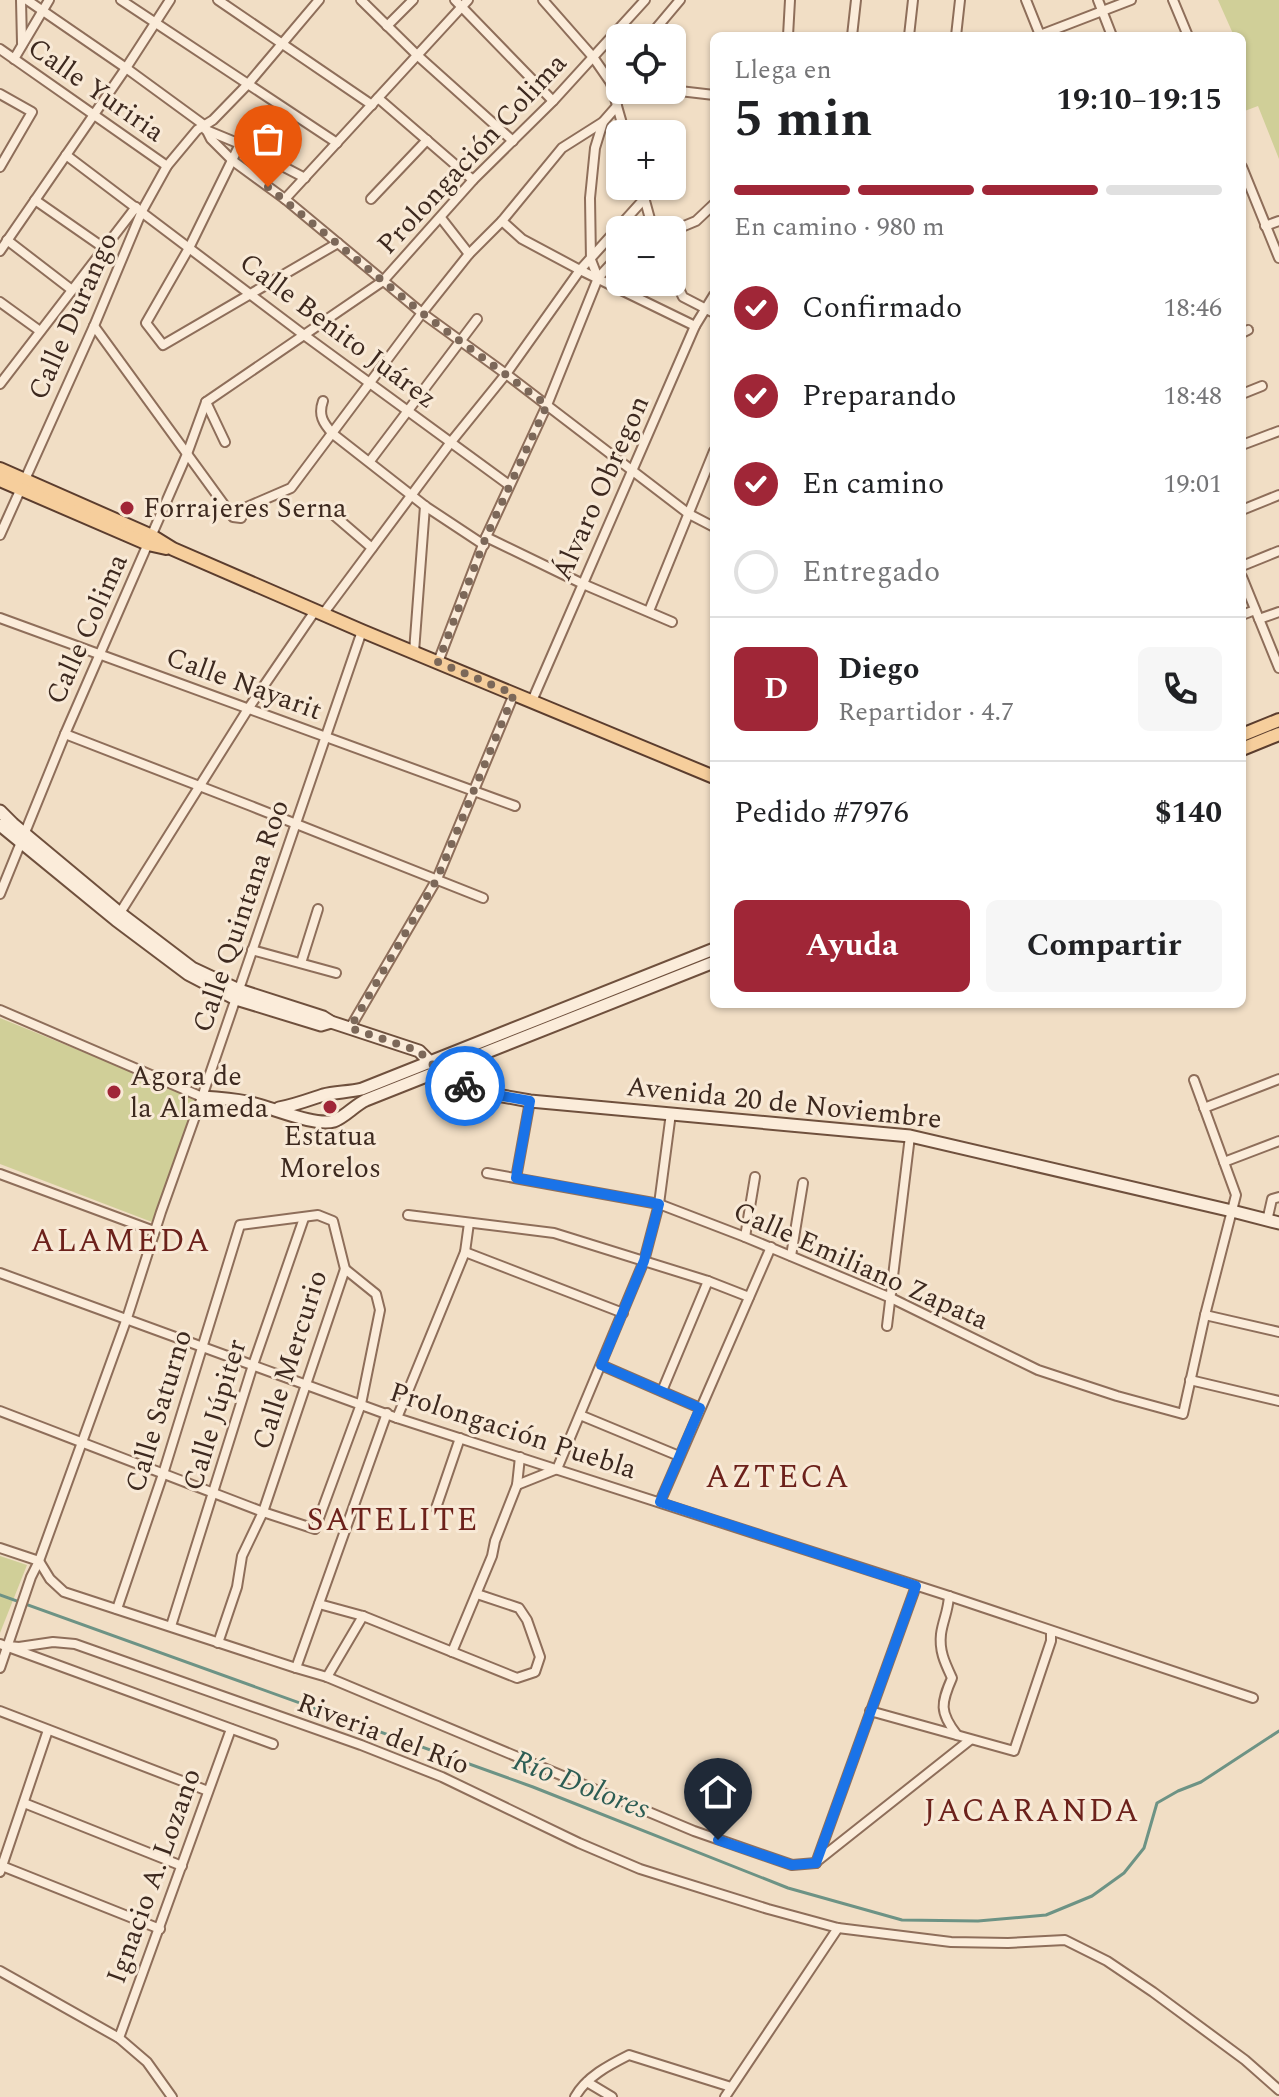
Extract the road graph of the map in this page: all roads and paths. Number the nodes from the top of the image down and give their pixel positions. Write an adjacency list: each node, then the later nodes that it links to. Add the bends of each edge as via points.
1 (24, 0): 24 (street); 37 (street)
2 (49, 0): 24 (street)
3 (121, 0): 25 (street)
4 (170, 0): 25 (street)
5 (218, 0): 36 (street)
6 (361, 0): 27 (street)
7 (413, 0): 27 (street)
8 (543, 0): 22 (street)
9 (559, 0): 22 (street)
10 (645, 0): 40 (street, Prolongación Colima)
11 (680, 0): 26 (street)
12 (790, 0): 28 (street)
13 (856, 0): 29 (street)
14 (913, 0): 30 (street)
15 (960, 0): 31 (street)
16 (1026, 0): 32 (street)
17 (1098, 0): 23 (street)
18 (1131, 0): 23 (street)
19 (1173, 0): 35 (street)
20 (313, 2): 36 (street, Calle Durango)
21 (462, 2): 39 (street); 48 (street)
22 (551, 9): 40 (street)
23 (1102, 11): 33 (street); 34 (street)
24 (43, 12): 37 (street); 42 (street)
25 (154, 23): 42 (street); 44 (street)
26 (660, 24)
27 (387, 26): 39 (street)
28 (788, 32)
29 (852, 32)
30 (909, 32)
31 (956, 32)
32 (1039, 32)
33 (1048, 32)
34 (1110, 32)
35 (1186, 32)
36 (281, 43): 44 (street, Calle Durango); 49 (street)
37 (22, 45): 41 (street)
38 (0, 49): 41 (street, Calle Yuriria)
39 (417, 55): 49 (street); 56 (street)
40 (593, 57): 43 (street); 48 (street, Prolongación Colima)
41 (14, 59): 51 (street, Calle Yuriria)
42 (126, 68): 51 (street); 54 (street)
43 (606, 72)
44 (248, 84): 54 (street, Calle Durango); 57 (street)
45 (686, 92): 47 (street)
46 (0, 94): 61 (street, via 32,112)
47 (710, 95)
48 (553, 101): 56 (street, Prolongación Colima)
49 (375, 102): 55 (street); 57 (street)
50 (617, 106): 52 (street); 53 (street)
51 (94, 115): 59 (street); 62 (street, Calle Yuriria)
52 (621, 120)
53 (603, 122): 73 (street, via 562,148); 84 (street, via 590,198)
54 (205, 128): 58 (street); 60 (street); 62 (street, Calle Durango, via 197,130)
55 (427, 140): 65 (street); 67 (street)
56 (513, 141): 65 (street, Prolongación Colima)
57 (337, 143): 64 (street)
58 (240, 144): 60 (street); 64 (street)
59 (66, 155): 68 (street); 71 (street, Calle Benito Juárez)
60 (233, 161): 66 (street); 80 (street)
61 (0, 166)
62 (167, 166): 71 (street, Calle Durango)
63 (1246, 177): 76 (street)
64 (305, 178): 66 (street)
65 (473, 180): 72 (street, Prolongación Colima)
66 (285, 199): 78 (street)
67 (371, 199)
68 (35, 200): 77 (street); 79 (street)
69 (643, 200): 84 (street)
70 (710, 208): 75 (street)
71 (139, 209): 79 (street); 80 (street, Calle Benito Juárez); 96 (street, Calle Durango)
72 (441, 218): 82 (street); 88 (street, Prolongación Colima)
73 (502, 221): 82 (street); 86 (street, via 522,239)
74 (1279, 221): 76 (street)
75 (686, 225)
76 (1265, 226): 83 (street)
77 (7, 240): 81 (street); 89 (street)
78 (338, 243): 88 (street); 90 (street)
79 (104, 248): 89 (street)
80 (189, 248): 90 (street, Calle Benito Juárez); 90 (street, via 146,323 163,345)
81 (0, 251)
82 (469, 254): 94 (street)
83 (1279, 258)
84 (591, 260): 86 (street); 87 (street)
85 (606, 269): 87 (street)
86 (580, 270): 87 (street); 102 (street)
87 (598, 278): 97 (street); 109 (street)
88 (383, 281): 94 (street); 99 (street)
89 (72, 290): 98 (street)
90 (252, 295): 99 (street, Calle Benito Juárez)
91 (683, 296): 93 (street)
92 (0, 302): 98 (street)
93 (710, 311): 97 (street, Álvaro Obregon)
94 (422, 313): 100 (street); 103 (street)
95 (477, 319): 100 (street)
96 (94, 326): 116 (street); 122 (street, Calle Durango)
97 (695, 326): 120 (street, Álvaro Obregon)
98 (40, 331): 101 (street)
99 (304, 335): 103 (street, Calle Benito Juárez); 108 (street)
100 (460, 341): 102 (street); 110 (street)
101 (4, 371): 104 (street)
102 (506, 374): 109 (street); 114 (street)
103 (370, 382): 110 (street, Calle Benito Juárez); 112 (street)
104 (0, 384)
105 (1262, 386): 106 (street)
106 (1246, 392)
107 (323, 401): 112 (street, via 322,422)
108 (206, 402): 113 (street); 116 (street, Calle Colima)
109 (547, 405): 120 (street); 123 (street)
110 (407, 410): 114 (street, Calle Benito Juárez); 117 (street)
111 (1279, 431): 115 (street)
112 (333, 434): 116 (street, via 291,488 247,507 241,518 233,517); 117 (street)
113 (225, 442)
114 (451, 442): 123 (street, Calle Benito Juárez); 125 (street)
115 (1246, 443)
116 (187, 454): 132 (street, Calle Colima)
117 (370, 461): 125 (street)
118 (710, 461): 129 (street)
119 (0, 469): 122 (main road)
120 (632, 469): 129 (street); 137 (street, Álvaro Obregon)
121 (0, 480): 122 (main road)
122 (22, 484): 131 (street, Calle Durango); 132 (main road)
123 (509, 485): 133 (street)
124 (1279, 495): 127 (street)
125 (412, 496): 126 (street); 134 (street)
126 (425, 506): 133 (street); 147 (street)
127 (1246, 508)
128 (329, 511): 134 (street)
129 (689, 514): 130 (street); 139 (street)
130 (710, 525)
131 (0, 535)
132 (150, 540): 141 (main road); 148 (street, Calle Colima)
133 (485, 541): 137 (street); 149 (street)
134 (372, 548): 141 (street)
135 (1279, 551): 136 (street)
136 (1246, 564)
137 (583, 584): 139 (street); 152 (street, Álvaro Obregon)
138 (1246, 587): 143 (street)
139 (649, 611): 145 (street)
140 (1279, 612): 143 (street)
141 (319, 613): 146 (main road); 153 (street)
142 (1246, 615): 143 (street)
143 (1257, 615): 150 (street)
144 (0, 618): 148 (street, Calle Nayarit)
145 (672, 622)
146 (362, 631): 147 (main road); 158 (street, Calle Quintana Roo)
147 (414, 652): 149 (main road)
148 (100, 655): 153 (street, Calle Nayarit); 156 (street, Calle Colima)
149 (438, 662): 151 (main road)
150 (1279, 668)
151 (514, 694): 152 (main road); 162 (street)
152 (532, 701): 160 (main road)
153 (248, 709): 158 (street, Calle Nayarit); 161 (street)
154 (1279, 720): 155 (main road)
155 (1246, 733)
156 (65, 734): 161 (street); 167 (street, Calle Colima)
157 (1279, 734): 159 (main road)
158 (325, 737): 162 (street, Calle Nayarit); 165 (street, Calle Quintana Roo)
159 (1246, 747)
160 (710, 775)
161 (200, 786): 165 (street); 172 (street)
162 (472, 791): 163 (street, Calle Nayarit); 168 (street)
163 (515, 806)
164 (0, 811): 167 (street)
165 (295, 824): 168 (street); 173 (street, Calle Quintana Roo)
166 (0, 825): 167 (street)
167 (22, 838): 169 (street, Calle Colima); 172 (street, Avenida 20 de Noviembre)
168 (437, 879): 170 (street); 180 (street)
169 (0, 894)
170 (483, 898)
171 (318, 909): 175 (street)
172 (118, 917): 178 (street, Avenida 20 de Noviembre, via 188,974)
173 (252, 950): 175 (street); 178 (street, Calle Quintana Roo)
174 (710, 951): 181 (street)
175 (301, 963): 177 (street)
176 (710, 963): 181 (street)
177 (336, 973)
178 (237, 995): 180 (street, Avenida 20 de Noviembre, via 321,1025 331,1022); 185 (street, Calle Quintana Roo)
179 (0, 1010): 185 (street)
180 (350, 1028): 181 (street, Avenida 20 de Noviembre, via 419,1051)
181 (434, 1066): 184 (street); 187 (street, Avenida 20 de Noviembre, via 469,1088); 191 (street)
182 (1279, 1079): 188 (street)
183 (1194, 1080): 188 (street)
184 (335, 1094): 186 (street); 191 (street, via 342,1100)
185 (202, 1097): 189 (street); 208 (street, Calle Quintana Roo)
186 (320, 1097): 189 (street); 192 (street, via 314,1104)
187 (530, 1101): 190 (street, Avenida 20 de Noviembre); 199 (street)
188 (1204, 1108): 195 (street)
189 (274, 1109): 192 (street)
190 (671, 1113): 193 (street, Avenida 20 de Noviembre); 202 (street)
191 (341, 1117): 192 (street)
192 (321, 1121)
193 (910, 1136): 203 (street, Avenida 20 de Noviembre); 218 (street)
194 (1279, 1141): 195 (street)
195 (1224, 1162): 203 (street, via 1236,1195)
196 (487, 1173): 199 (street, Calle Emiliano Zapata)
197 (0, 1174): 208 (street)
198 (755, 1177): 209 (street)
199 (516, 1178): 202 (street, Calle Emiliano Zapata)
200 (803, 1183): 212 (street)
201 (1279, 1197): 206 (street, via 1272,1199)
202 (659, 1204): 209 (street, Calle Emiliano Zapata); 213 (street)
203 (1232, 1211): 206 (street, Avenida 20 de Noviembre); 220 (street)
204 (408, 1215): 207 (street)
205 (304, 1218): 214 (street, Calle Mercurio, via 318,1215 333,1221); 224 (street, Calle Saturno, via 240,1225); 225 (street, Calle Júpiter)
206 (1273, 1222)
207 (469, 1223): 211 (street); 213 (street, via 554,1233)
208 (154, 1231): 221 (street, Calle Quintana Roo)
209 (745, 1237): 210 (street, Calle Emiliano Zapata)
210 (771, 1247): 212 (street, Calle Emiliano Zapata); 217 (street)
211 (465, 1252): 219 (street); 236 (street)
212 (791, 1256): 218 (street, Calle Emiliano Zapata)
213 (644, 1261): 216 (street); 219 (street)
214 (345, 1269): 228 (street, Calle Mercurio); 231 (street, via 376,1294 380,1310)
215 (0, 1273): 221 (street, Prolongación Puebla)
216 (708, 1281): 217 (street); 229 (street)
217 (749, 1297): 232 (street)
218 (891, 1298): 222 (street); 227 (street, Calle Emiliano Zapata, via 1038,1370 1117,1396 1183,1414)
219 (623, 1313): 226 (street)
220 (1205, 1315): 223 (street); 227 (street)
221 (127, 1318): 224 (street, Prolongación Puebla); 238 (street, Calle Quintana Roo)
222 (887, 1326)
223 (1279, 1332)
224 (202, 1345): 225 (street, Prolongación Puebla); 242 (street, Calle Saturno)
225 (253, 1365): 228 (street, Prolongación Puebla); 244 (street, Calle Júpiter)
226 (601, 1365): 229 (street); 235 (street)
227 (1190, 1380): 230 (street)
228 (307, 1384): 231 (street, Prolongación Puebla); 247 (street, Calle Mercurio)
229 (662, 1391): 232 (street)
230 (1279, 1401)
231 (361, 1404): 234 (street, Prolongación Puebla); 247 (street, via 315,1529)
232 (700, 1408): 239 (street)
233 (0, 1411): 238 (street)
234 (387, 1413): 236 (street, Prolongación Puebla); 253 (street)
235 (580, 1415): 239 (street); 241 (street)
236 (397, 1418): 237 (street, Prolongación Puebla)
237 (460, 1438): 240 (street, Prolongación Puebla); 246 (street)
238 (81, 1443): 242 (street); 249 (street, Calle Quintana Roo)
239 (679, 1456): 245 (street)
240 (520, 1457): 241 (street, Prolongación Puebla); 243 (street)
241 (557, 1469): 243 (street); 245 (street, Prolongación Puebla)
242 (163, 1474): 244 (street); 254 (street, Calle Saturno)
243 (517, 1485): 251 (street)
244 (214, 1493): 247 (street); 256 (street, Calle Júpiter)
245 (660, 1502): 250 (street, Prolongación Puebla)
246 (436, 1508)
247 (263, 1512): 258 (street, Calle Mercurio, via 242,1556)
248 (0, 1548): 249 (street)
249 (39, 1561): 254 (street, Riveria del Río, via 64,1592); 259 (street, Calle Quintana Roo)
250 (916, 1586): 252 (street, Prolongación Puebla); 266 (street)
251 (477, 1594): 260 (street); 260 (street, via 519,1608 540,1657 535,1672 517,1678)
252 (949, 1596): 257 (street, Prolongación Puebla); 269 (street, via 941,1634 942,1658 952,1678 942,1702 946,1722)
253 (319, 1604): 255 (street); 262 (street)
254 (117, 1609): 256 (street, Riveria del Río)
255 (363, 1616): 260 (street); 263 (street)
256 (171, 1626): 258 (street, Riveria del Río)
257 (1051, 1632): 264 (street, Prolongación Puebla); 270 (street, via 1014,1751)
258 (218, 1643): 262 (street, Riveria del Río)
259 (4, 1645): 261 (street, Calle Quintana Roo); 267 (street, Riveria del Río); 277 (street, Riveria del Río, via 75,1644 442,1777 640,1869)
260 (452, 1652)
261 (0, 1668)
262 (296, 1668): 263 (street, Riveria del Río)
263 (327, 1677): 274 (street, Riveria del Río, via 694,1831 792,1865)
264 (1253, 1698)
265 (0, 1711): 268 (street)
266 (870, 1711): 269 (street); 274 (street)
267 (231, 1729): 271 (street, Riveria del Río); 272 (street, Ignacio A. Lozano)
268 (48, 1730): 272 (street); 273 (street)
269 (957, 1736): 270 (street)
270 (970, 1740): 274 (street)
271 (273, 1744)
272 (208, 1791): 275 (street, Ignacio A. Lozano)
273 (24, 1803): 275 (street); 276 (street)
274 (816, 1863)
275 (182, 1866): 278 (street, Ignacio A. Lozano)
276 (1, 1869): 278 (street)
277 (838, 1928): 282 (street); 283 (street, Riveria del Río, via 951,1942 1065,1940 1153,1992)
278 (160, 1929): 280 (street, Ignacio A. Lozano)
279 (0, 1971): 280 (street)
280 (119, 2038): 284 (street, via 147,2062)
281 (587, 2082): 282 (street, via 629,2055); 285 (street); 286 (street)
282 (731, 2087): 287 (street)
283 (1279, 2090)
284 (172, 2097)
285 (575, 2097)
286 (612, 2097)
287 (725, 2097)

